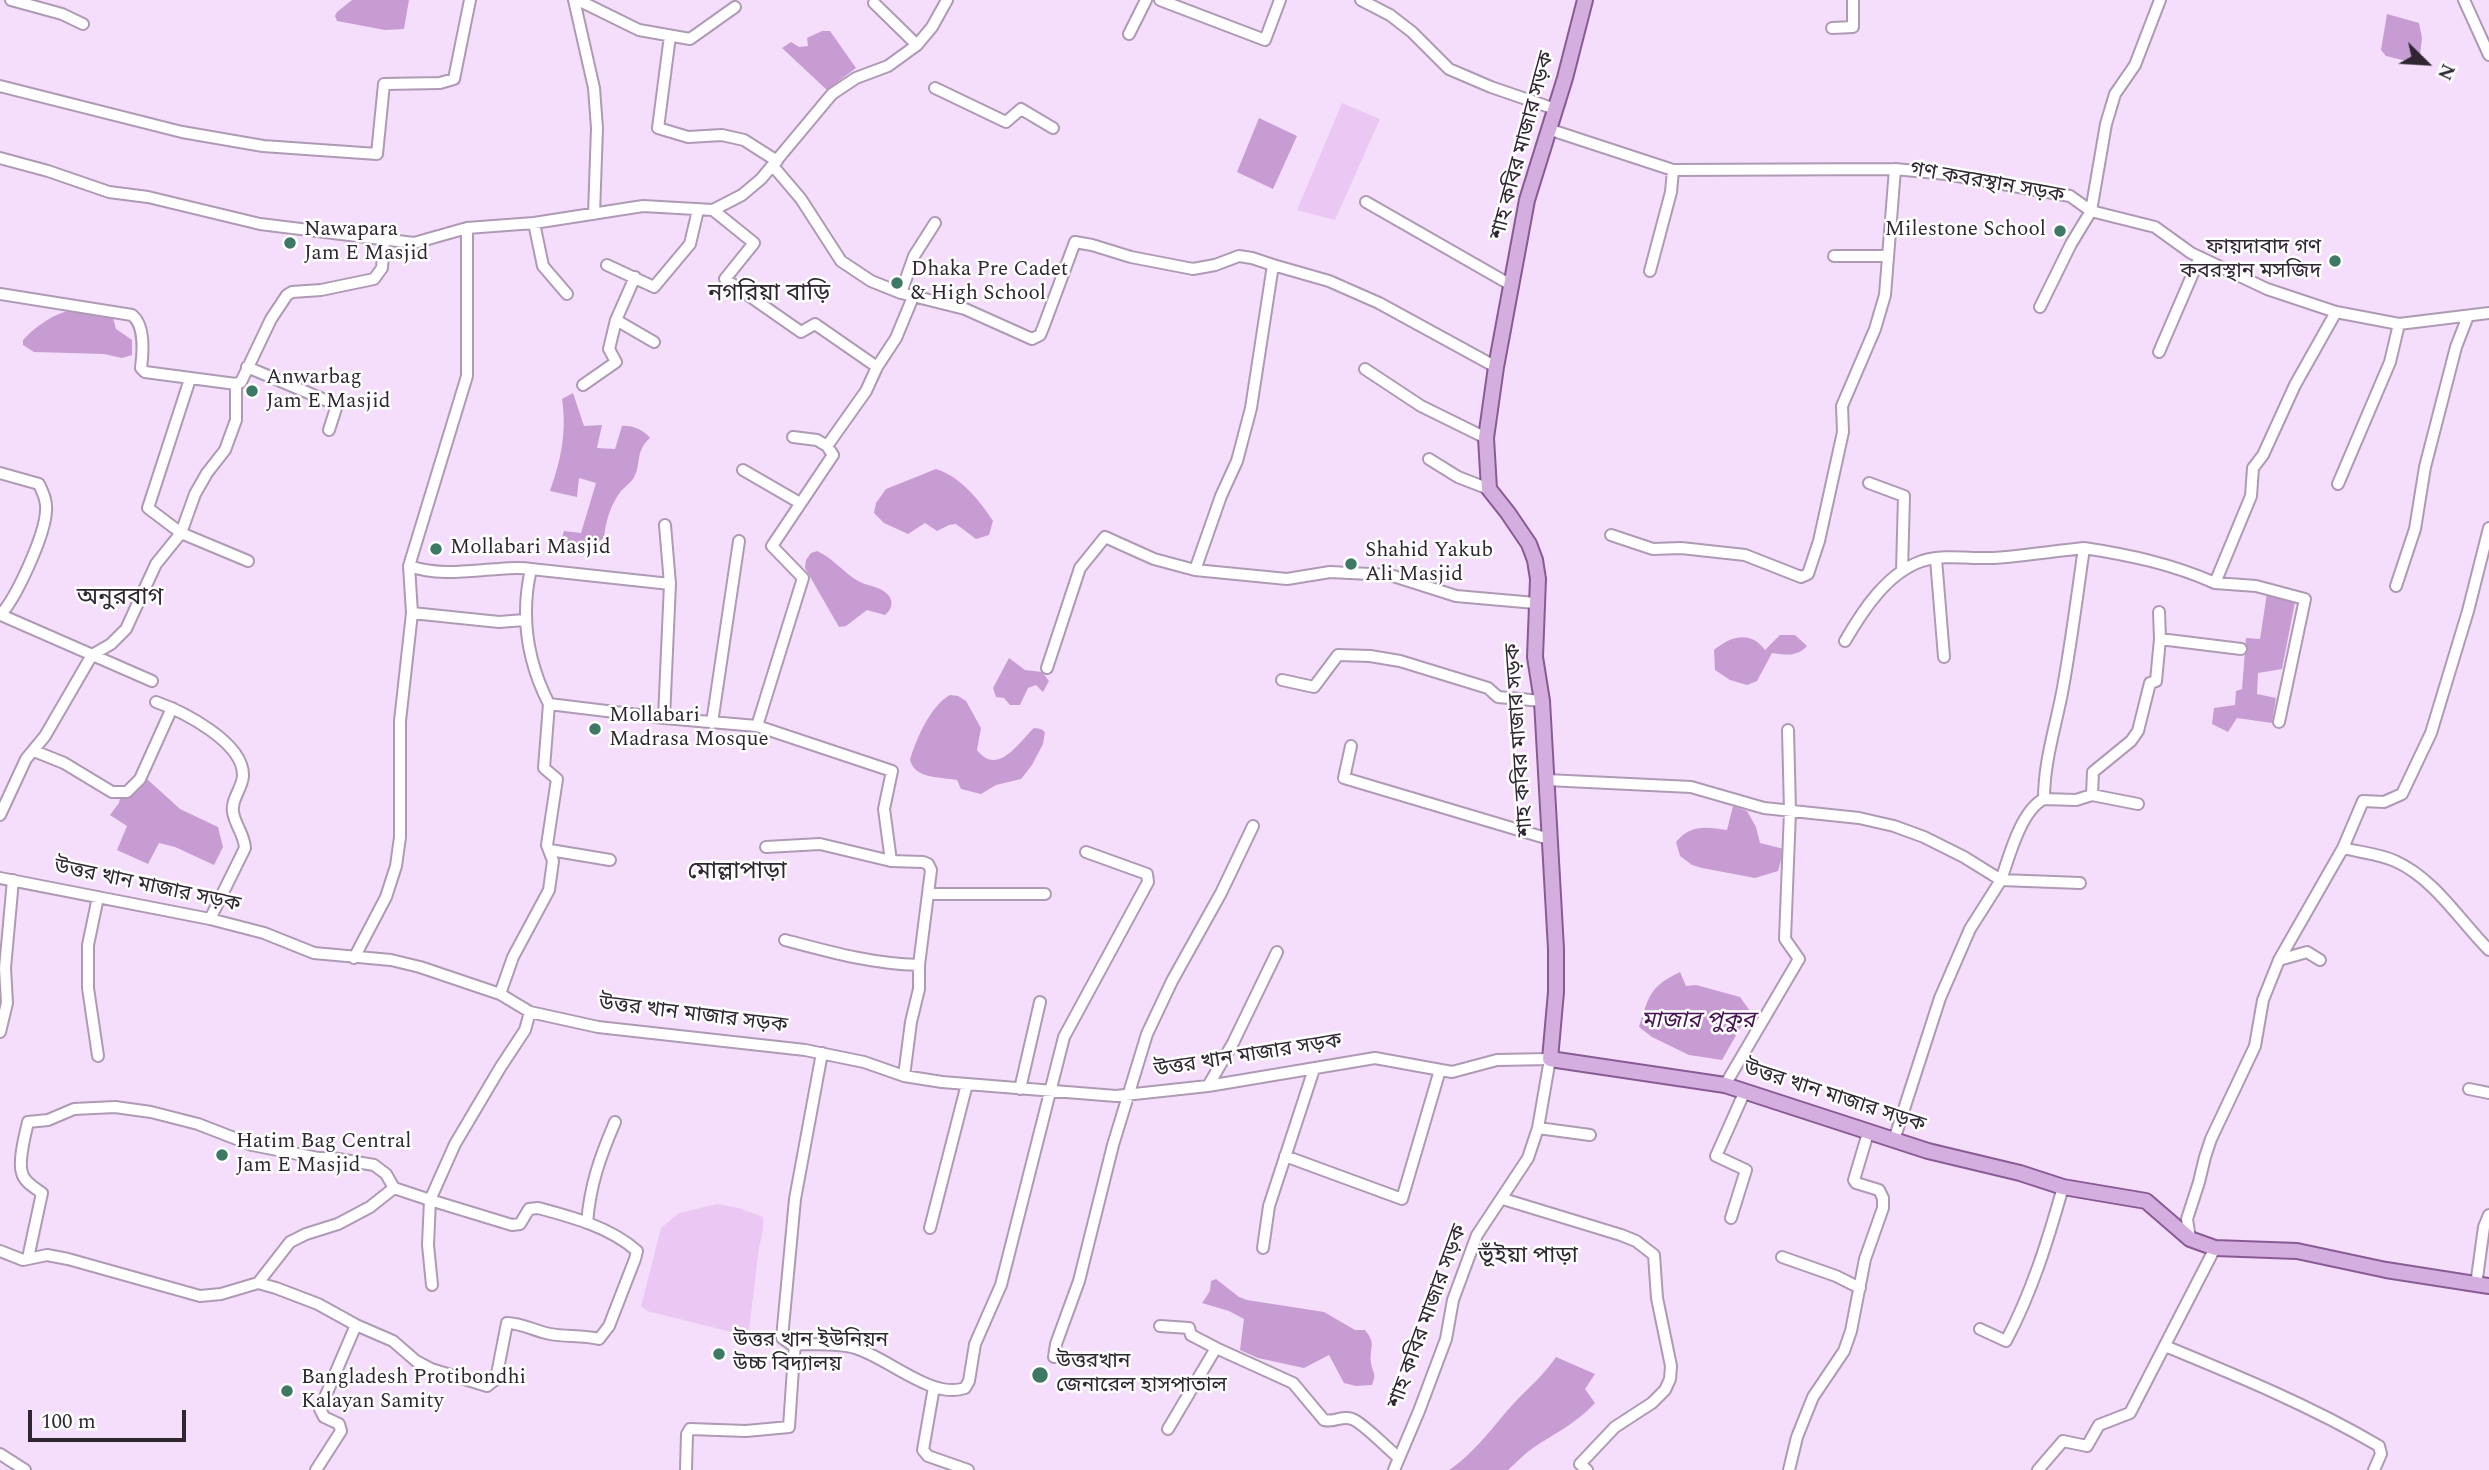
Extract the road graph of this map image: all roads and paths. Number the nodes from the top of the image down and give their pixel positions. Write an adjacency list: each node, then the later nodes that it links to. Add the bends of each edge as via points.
1 (11, 0): 15 (street)
2 (470, 0): 21 (street, via 454,79 384,84 377,153 262,146 182,132)
3 (576, 0): 18 (street, via 639,30); 34 (street, via 594,88)
4 (947, 0): 19 (street)
5 (1146, 0): 17 (street)
6 (1160, 0): 7 (street, via 1265,40)
7 (1280, 0)
8 (1361, 0): 23 (street, via 1412,32 1449,69)
9 (1585, 0): 23 (main road, শাহ কবির মাজার সড়ক)
10 (1853, 0): 16 (street, via 1853,27)
11 (2160, 0): 33 (street, via 2136,65 2115,94)
12 (2464, 0): 20 (street)
13 (874, 3): 19 (street)
14 (735, 7): 18 (street, via 690,39)
15 (83, 24)
16 (1832, 28)
17 (1129, 34)
18 (670, 36): 27 (street, via 658,128 688,137 722,135 744,140)
19 (917, 45): 27 (street, via 888,66 856,78 832,94)
20 (2489, 55)
21 (0, 86)
22 (935, 88): 24 (street, via 1006,122 1021,109)
23 (1555, 109): 25 (main road, শাহ কবির মাজার সড়ক)
24 (1053, 128)
25 (1548, 129): 29 (street, গণ কবরস্থান সড়ক); 46 (main road, শাহ কবির মাজার সড়ক, via 1527,200)
26 (0, 158): 38 (street, via 108,192 260,224)
27 (775, 164): 32 (street, via 742,195); 47 (street, via 841,261 871,281)
28 (1895, 169): 29 (street, গণ কবরস্থান সড়ক); 33 (street, গণ কবরস্থান সড়ক, via 2070,197); 40 (street)
29 (1674, 170): 44 (street)
30 (1366, 202): 46 (street)
31 (698, 209): 32 (street); 34 (street, via 643,206); 45 (street, via 690,244 654,287)
32 (713, 210): 60 (street, via 754,243 725,279 801,332 814,324)
33 (2091, 211): 41 (street, গণ কবরস্থান সড়ক, via 2155,227); 51 (street)
34 (594, 214): 35 (street)
35 (534, 223): 37 (street); 49 (street, via 543,266)
36 (934, 223): 47 (street, via 914,256)
37 (467, 228): 38 (street, via 414,243); 85 (street, via 467,376)
38 (384, 240): 59 (street, via 382,268 374,279 287,295)
39 (1834, 256): 40 (street)
40 (1888, 256): 80 (street, via 1885,295 1875,329 1842,406 1843,432 1808,574 1801,577 1745,555 1653,549)
41 (2200, 257): 52 (street, গণ কবরস্থান সড়ক, via 2267,289); 58 (street)
42 (607, 265): 45 (street)
43 (1273, 265): 50 (street, via 1239,256 1193,268 1074,242 1040,335 1032,339 965,309); 61 (street, via 1329,281 1379,303); 87 (street, via 1251,408 1237,461)
44 (1650, 271)
45 (635, 277): 55 (street)
46 (1511, 285): 61 (main road, শাহ কবির মাজার সড়ক)
47 (901, 293): 50 (street)
48 (0, 294): 63 (street, via 132,316 139,324 141,368)
49 (567, 294)
50 (913, 297): 60 (street)
51 (2040, 307)
52 (2336, 312): 56 (street, গণ কবরস্থান সড়ক); 89 (street, via 2253,468 2251,496)
53 (2489, 313): 54 (street, গণ কবরস্থান সড়ক)
54 (2468, 316): 56 (street, গণ কবরস্থান সড়ক); 91 (street, via 2425,467 2415,529)
55 (615, 320): 57 (street); 65 (street, via 608,349 615,362)
56 (2399, 324): 74 (street, via 2390,362)
57 (654, 342)
58 (2159, 352)
59 (247, 367): 64 (street); 66 (street, via 337,405)
60 (877, 367): 69 (street, via 866,391)
61 (1496, 367): 68 (main road, শাহ কবির মাজার সড়ক)
62 (1364, 369): 68 (street, via 1421,406)
63 (190, 379): 64 (street); 79 (street, via 148,508)
64 (236, 384): 79 (street, via 236,420 225,450 195,495)
65 (583, 385)
66 (329, 430)
67 (793, 438): 69 (street, via 817,440)
68 (1486, 438): 75 (main road, শাহ কবির মাজার সড়ক)
69 (827, 446): 76 (street, via 833,455)
70 (1429, 459): 75 (street)
71 (743, 470): 76 (street)
72 (0, 472): 95 (street, via 39,484 46,512 27,569)
73 (1869, 483): 88 (street, via 1904,496)
74 (2338, 484)
75 (1489, 489): 92 (main road, শাহ কবির মাজার সড়ক, via 1529,544 1538,579)
76 (800, 503): 112 (street, via 772,546 803,578)
77 (665, 525): 90 (street)
78 (2489, 528): 125 (street, via 2431,733 2402,794 2384,802 2363,801)
79 (181, 533): 84 (street); 100 (street, via 156,564 126,629)
80 (1611, 535)
81 (739, 541): 111 (street)
82 (2084, 548): 83 (street); 89 (street, via 2134,555); 118 (street, via 2063,690 2047,753)
83 (1936, 559): 88 (street); 101 (street)
84 (248, 561)
85 (409, 566): 86 (street, via 452,573); 94 (street)
86 (531, 569): 90 (street); 96 (street)
87 (1195, 570): 92 (street, via 1287,579 1330,572 1390,575 1456,596); 102 (street, via 1154,559 1105,537 1080,568)
88 (1902, 571): 98 (street, via 1862,612)
89 (2215, 583): 110 (street, via 2256,586 2305,599)
90 (670, 584): 109 (street)
91 (2396, 586)
92 (1535, 603): 105 (main road, শাহ কবির মাজার সড়ক, via 1535,657)
93 (2159, 612): 97 (street)
94 (412, 613): 96 (street, via 499,622); 141 (street, via 400,721 396,866 386,897)
95 (1, 615): 100 (street)
96 (525, 620): 107 (street, via 528,650)
97 (2160, 639): 99 (street); 117 (street, via 2156,681 2150,683 2137,731 2093,772)
98 (1845, 641)
99 (2241, 649)
100 (92, 655): 104 (street); 115 (street)
101 (1944, 657)
102 (1047, 668)
103 (1282, 680): 105 (street, via 1314,687 1338,655 1370,656 1488,688 1498,697)
104 (152, 681)
105 (1542, 701): 116 (main road, শাহ কবির মাজার সড়ক)
106 (156, 702): 108 (street)
107 (549, 704): 109 (street); 126 (street, via 544,768 557,779)
108 (172, 708): 115 (street, via 140,779 127,792 113,792); 137 (street, via 225,742 243,773 232,804 245,848)
109 (664, 718): 111 (street)
110 (2279, 722)
111 (712, 723): 112 (street)
112 (757, 726): 129 (street, via 892,771 884,809)
113 (1788, 730): 120 (street)
114 (1351, 746): 123 (street, via 1344,778)
115 (34, 751): 121 (street)
116 (1547, 780): 120 (street, via 1691,787); 123 (main road, শাহ কবির মাজার সড়ক)
117 (2092, 795): 118 (street, via 2076,800); 119 (street)
118 (2045, 799): 132 (street, via 2029,814 2015,839)
119 (2138, 804)
120 (1790, 811): 132 (street, via 1894,826 1964,857); 156 (street, via 1785,939 1799,959)
121 (0, 815)
122 (1253, 826): 163 (street, via 1147,1034)
123 (1549, 839): 151 (main road, শাহ কবির মাজার সড়ক, via 1556,949)
124 (766, 846): 129 (street, via 820,844)
125 (2343, 848): 139 (street, via 2395,861 2411,872 2446,901); 142 (street)
126 (550, 850): 128 (street); 145 (street, via 549,890 513,957)
127 (1086, 852): 160 (street, via 1147,874 1148,882 1064,1037)
128 (610, 860)
129 (891, 861): 134 (street, via 928,864)
130 (0, 878): 131 (street, উত্তর খান মাজার সড়ক)
131 (13, 880): 136 (street, উত্তর খান মাজার সড়ক); 148 (street, via 5,968 7,1003)
132 (2001, 880): 133 (street); 168 (street, via 1970,929 1940,998)
133 (2080, 883)
134 (928, 894): 135 (street); 144 (street)
135 (1045, 894)
136 (98, 897): 137 (street, উত্তর খান মাজার সড়ক); 150 (street, via 88,945 88,988)
137 (210, 919): 141 (street, উত্তর খান মাজার সড়ক, via 314,953)
138 (785, 940): 144 (street, via 860,960)
139 (2489, 950)
140 (1277, 952): 157 (street)
141 (354, 958): 145 (street, উত্তর খান মাজার সড়ক, via 421,967)
142 (2279, 960): 143 (street, via 2307,952); 178 (street, via 2263,1000 2255,1046 2205,1157 2186,1219)
143 (2320, 960)
144 (919, 965): 154 (street)
145 (500, 994): 147 (street, উত্তর খান মাজার সড়ক)
146 (1040, 1002): 158 (street)
147 (530, 1012): 149 (street, উত্তর খান মাজার সড়ক, via 598,1027); 173 (street, via 525,1030 455,1144)
148 (0, 1032)
149 (822, 1053): 154 (street, উত্তর খান মাজার সড়ক); 192 (street, via 795,1199 782,1338)
150 (98, 1056)
151 (1550, 1059): 153 (street, উত্তর খান মাজার সড়ক, via 1497,1060 1452,1072); 156 (main road, উত্তর খান মাজার সড়ক); 165 (street, শাহ কবির মাজার সড়ক)
152 (1314, 1069): 153 (street, উত্তর খান মাজার সড়ক, via 1375,1058); 157 (street, উত্তর খান মাজার সড়ক); 169 (street)
153 (1440, 1070): 169 (street, via 1402,1199)
154 (904, 1076): 155 (street, উত্তর খান মাজার সড়ক)
155 (967, 1084): 158 (street, উত্তর খান মাজার সড়ক); 177 (street)
156 (1726, 1085): 161 (main road, উত্তর খান মাজার সড়ক)
157 (1208, 1086): 163 (street, উত্তর খান মাজার সড়ক)
158 (1020, 1088): 160 (street, উত্তর খান মাজার সড়ক)
159 (2469, 1089): 162 (street)
160 (1050, 1091): 163 (street, উত্তর খান মাজার সড়ক); 195 (street, via 1001,1285 975,1344 969,1381 959,1390)
161 (1745, 1091): 166 (main road, উত্তর খান মাজার সড়ক); 175 (street, via 1716,1156 1746,1170)
162 (2489, 1093)
163 (1127, 1095): 194 (street, via 1079,1281)
164 (615, 1122): 176 (street, via 596,1169)
165 (1538, 1128): 167 (street); 172 (street, শাহ কবির মাজার সড়ক, via 1528,1158)
166 (1868, 1133): 168 (main road, উত্তর খান মাজার সড়ক); 187 (street, via 1854,1180 1879,1190 1883,1209)
167 (1590, 1135)
168 (1894, 1140): 170 (main road, উত্তর খান মাজার সড়ক)
169 (1285, 1156): 179 (street, via 1269,1206)
170 (2063, 1187): 178 (main road, উত্তর খান মাজার সড়ক, via 2146,1201); 190 (street, via 2045,1250 2006,1341)
171 (394, 1188): 173 (street); 183 (street, via 374,1165 252,1145 151,1112 115,1107 74,1109 48,1120 27,1122 22,1173 42,1193); 184 (street, via 338,1224 290,1242)
172 (1503, 1199): 198 (street, শাহ কবির মাজার সড়ক, via 1477,1235 1452,1300 1446,1339); 204 (street, via 1621,1235 1654,1255 1670,1379 1653,1403 1615,1427 1580,1464)
173 (430, 1200): 176 (street, via 512,1225 520,1224 529,1209 538,1208); 185 (street)
174 (2489, 1215): 186 (street, via 2484,1227)
175 (1731, 1218)
176 (586, 1223): 188 (street, via 612,1233 637,1251 609,1326 599,1339 549,1334 507,1323 496,1379 487,1386 431,1369 393,1341)
177 (930, 1228)
178 (2190, 1239): 180 (main road, উত্তর খান মাজার সড়ক)
179 (1263, 1248)
180 (2215, 1248): 186 (main road, উত্তর খান মাজার সড়ক, via 2297,1251); 191 (street)
181 (0, 1251): 183 (street)
182 (1782, 1257): 187 (street)
183 (28, 1258): 184 (street, via 68,1259 200,1296)
184 (258, 1283): 188 (street, via 318,1304)
185 (432, 1285)
186 (2482, 1286)
187 (1860, 1288): 205 (street, via 1844,1351 1813,1397)
188 (356, 1325): 200 (street, via 320,1409 341,1431)
189 (1160, 1326): 193 (street, via 1189,1328 1191,1335)
190 (1980, 1329)
191 (2165, 1346): 206 (street, via 2130,1413 2099,1425 2087,1446 2063,1441); 207 (street, via 2262,1386 2379,1446 2381,1454)
192 (795, 1347): 195 (street, via 851,1347); 201 (street, via 789,1427 690,1429)
193 (1216, 1348): 196 (street); 198 (street, via 1293,1383 1324,1420 1353,1419)
194 (1054, 1357)
195 (934, 1387): 202 (street, via 923,1450)
196 (1168, 1429)
197 (0, 1454): 199 (street)
198 (1398, 1457): 203 (street, শাহ কবির মাজার সড়ক)
199 (25, 1470)
200 (316, 1470)
201 (686, 1470)
202 (968, 1470)
203 (1394, 1470)
204 (1587, 1470)
205 (1789, 1470)
206 (2038, 1470)
207 (2374, 1470)

